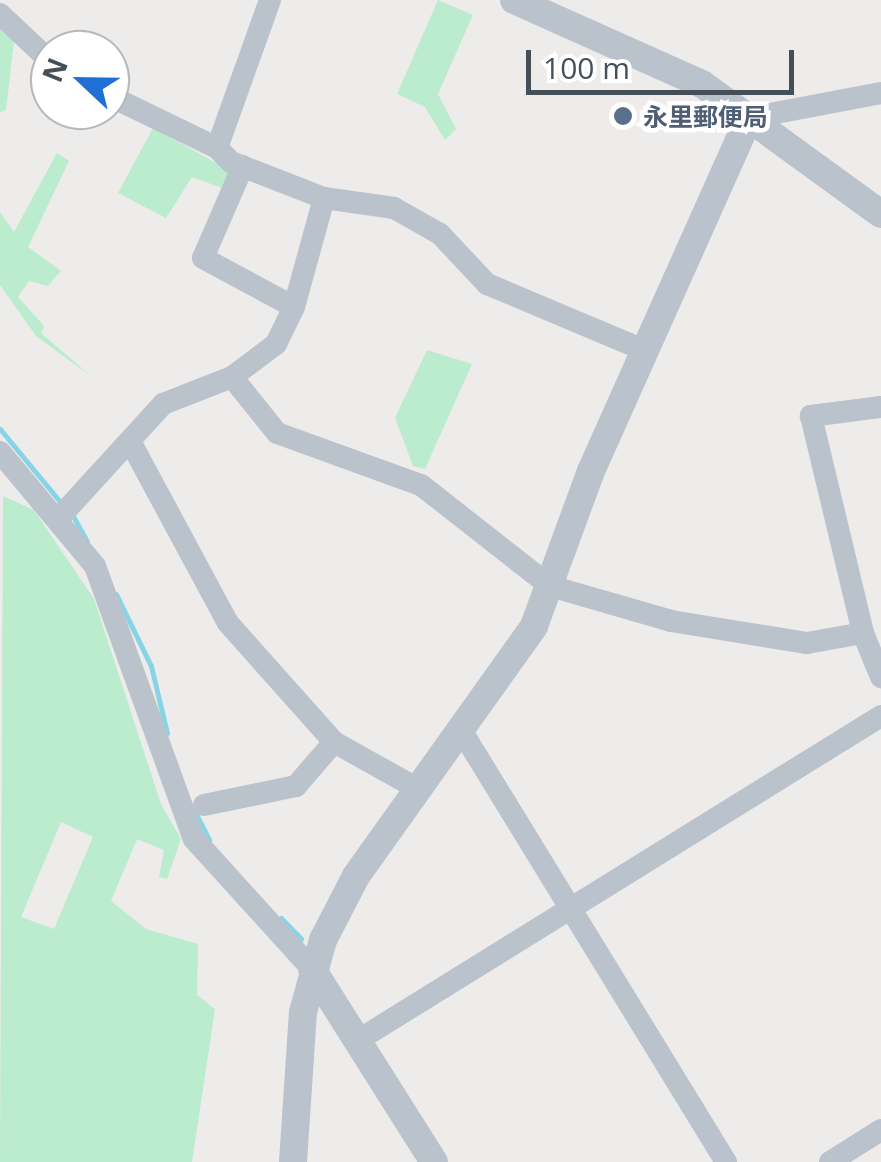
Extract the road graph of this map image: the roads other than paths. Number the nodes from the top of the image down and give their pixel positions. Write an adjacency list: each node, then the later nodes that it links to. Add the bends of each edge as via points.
1 (270, 0): 8 (street)
2 (519, 1): 7 (street, via 688,76)
3 (0, 14): 4 (street)
4 (30, 43)
5 (881, 93): 7 (street)
6 (130, 106): 8 (street)
7 (750, 118): 11 (street); 13 (street)
8 (218, 148): 9 (street)
9 (243, 166): 10 (street); 12 (street, via 203,258)
10 (324, 198): 12 (street); 13 (street, via 394,208 440,234 487,284)
11 (881, 214)
12 (294, 307): 14 (street, via 263,360)
13 (646, 351): 19 (street)
14 (232, 377): 16 (street, via 164,404); 19 (street, via 277,433 421,485)
15 (881, 407): 20 (street, via 811,416)
16 (132, 443): 18 (street); 24 (street, via 228,622)
17 (4, 467): 18 (street)
18 (66, 512): 28 (street, via 126,638 194,840)
19 (550, 586): 20 (street, via 671,621 807,643); 23 (street, via 526,638)
20 (863, 633): 21 (street)
21 (881, 677)
22 (881, 716): 27 (street)
23 (461, 730): 25 (street); 27 (street)
24 (334, 742): 25 (street); 26 (street, via 296,786)
25 (418, 789): 28 (street, via 356,876)
26 (204, 805)
27 (569, 913): 29 (street); 33 (street)
28 (312, 969): 29 (street); 31 (street)
29 (360, 1039): 32 (street)
30 (881, 1130): 34 (street)
31 (292, 1162)
32 (434, 1162)
33 (726, 1162)
34 (830, 1162)

